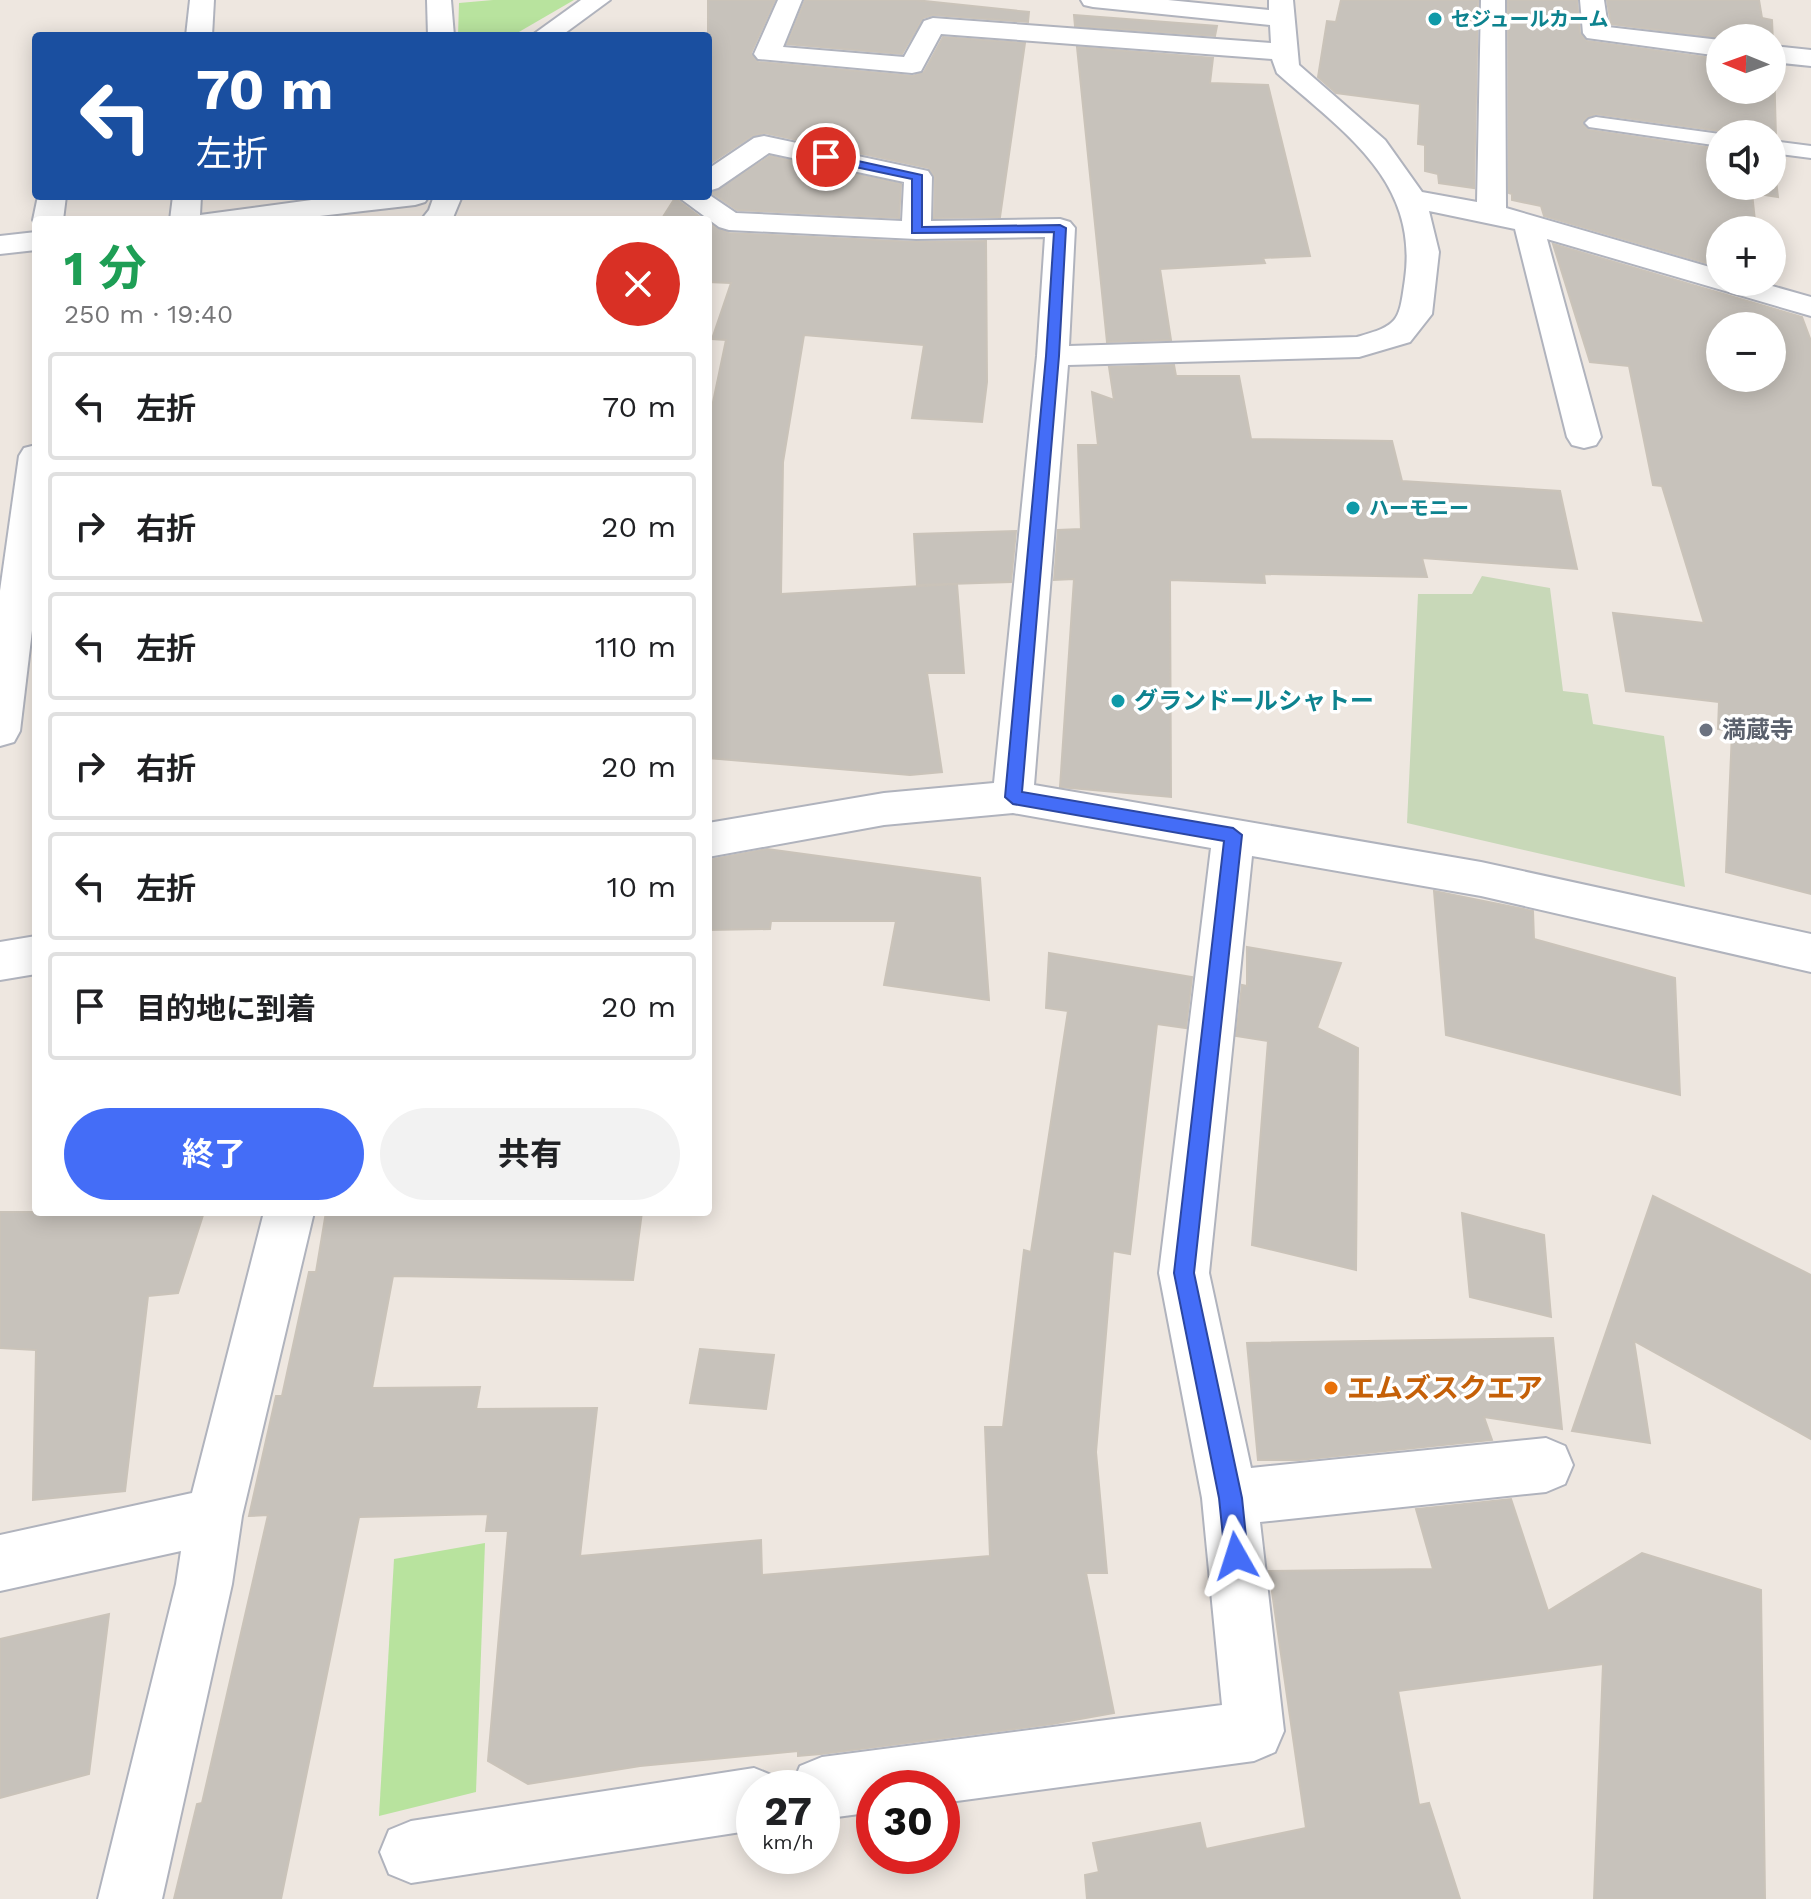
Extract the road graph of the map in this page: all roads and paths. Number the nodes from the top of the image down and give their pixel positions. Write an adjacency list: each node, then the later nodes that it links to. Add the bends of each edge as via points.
1 (202, 0): 9 (street)
2 (439, 0): 10 (street)
3 (598, 0): 11 (street)
4 (790, 0): 8 (street, via 767,54 912,65 933,26)
5 (1093, 0): 8 (street)
6 (1493, 0): 23 (street)
7 (1592, 0): 12 (street, via 1596,33)
8 (1283, 24): 20 (street, via 1286,67 1375,146)
9 (199, 32)
10 (441, 32)
11 (550, 32)
12 (1706, 46)
13 (1786, 55): 14 (street)
14 (1811, 58)
15 (1596, 123): 16 (lane)
16 (1706, 138)
17 (1786, 149): 18 (lane)
18 (1811, 152)
19 (712, 179): 26 (street, via 764,144 918,177)
20 (1412, 199): 23 (street); 32 (street, via 1424,252 1416,314 1399,335 1359,347)
21 (381, 200): 24 (street)
22 (697, 200): 26 (street, via 729,221)
23 (1491, 213): 25 (street)
24 (245, 216)
25 (1529, 225): 29 (street); 33 (street)
26 (916, 230): 32 (street, via 1060,228)
27 (32, 241): 28 (street)
28 (0, 245)
29 (1706, 276)
30 (1774, 296): 31 (street)
31 (1811, 307)
32 (1053, 356): 37 (street)
33 (1584, 437)
34 (32, 469): 35 (street)
35 (22, 503): 36 (street)
36 (0, 731)
37 (1013, 797): 38 (street); 39 (street, via 884,809)
38 (1233, 835): 40 (street, via 1481,879); 45 (street, via 1184,1273)
39 (712, 839)
40 (1811, 953)
41 (32, 956): 42 (street)
42 (0, 961)
43 (288, 1216): 46 (street)
44 (1546, 1465): 45 (street)
45 (1230, 1498): 48 (street, via 1254,1731)
46 (214, 1516): 47 (street); 51 (street, via 204,1584)
47 (0, 1563)
48 (840, 1786)
49 (736, 1802): 50 (street)
50 (411, 1852)
51 (130, 1899)

